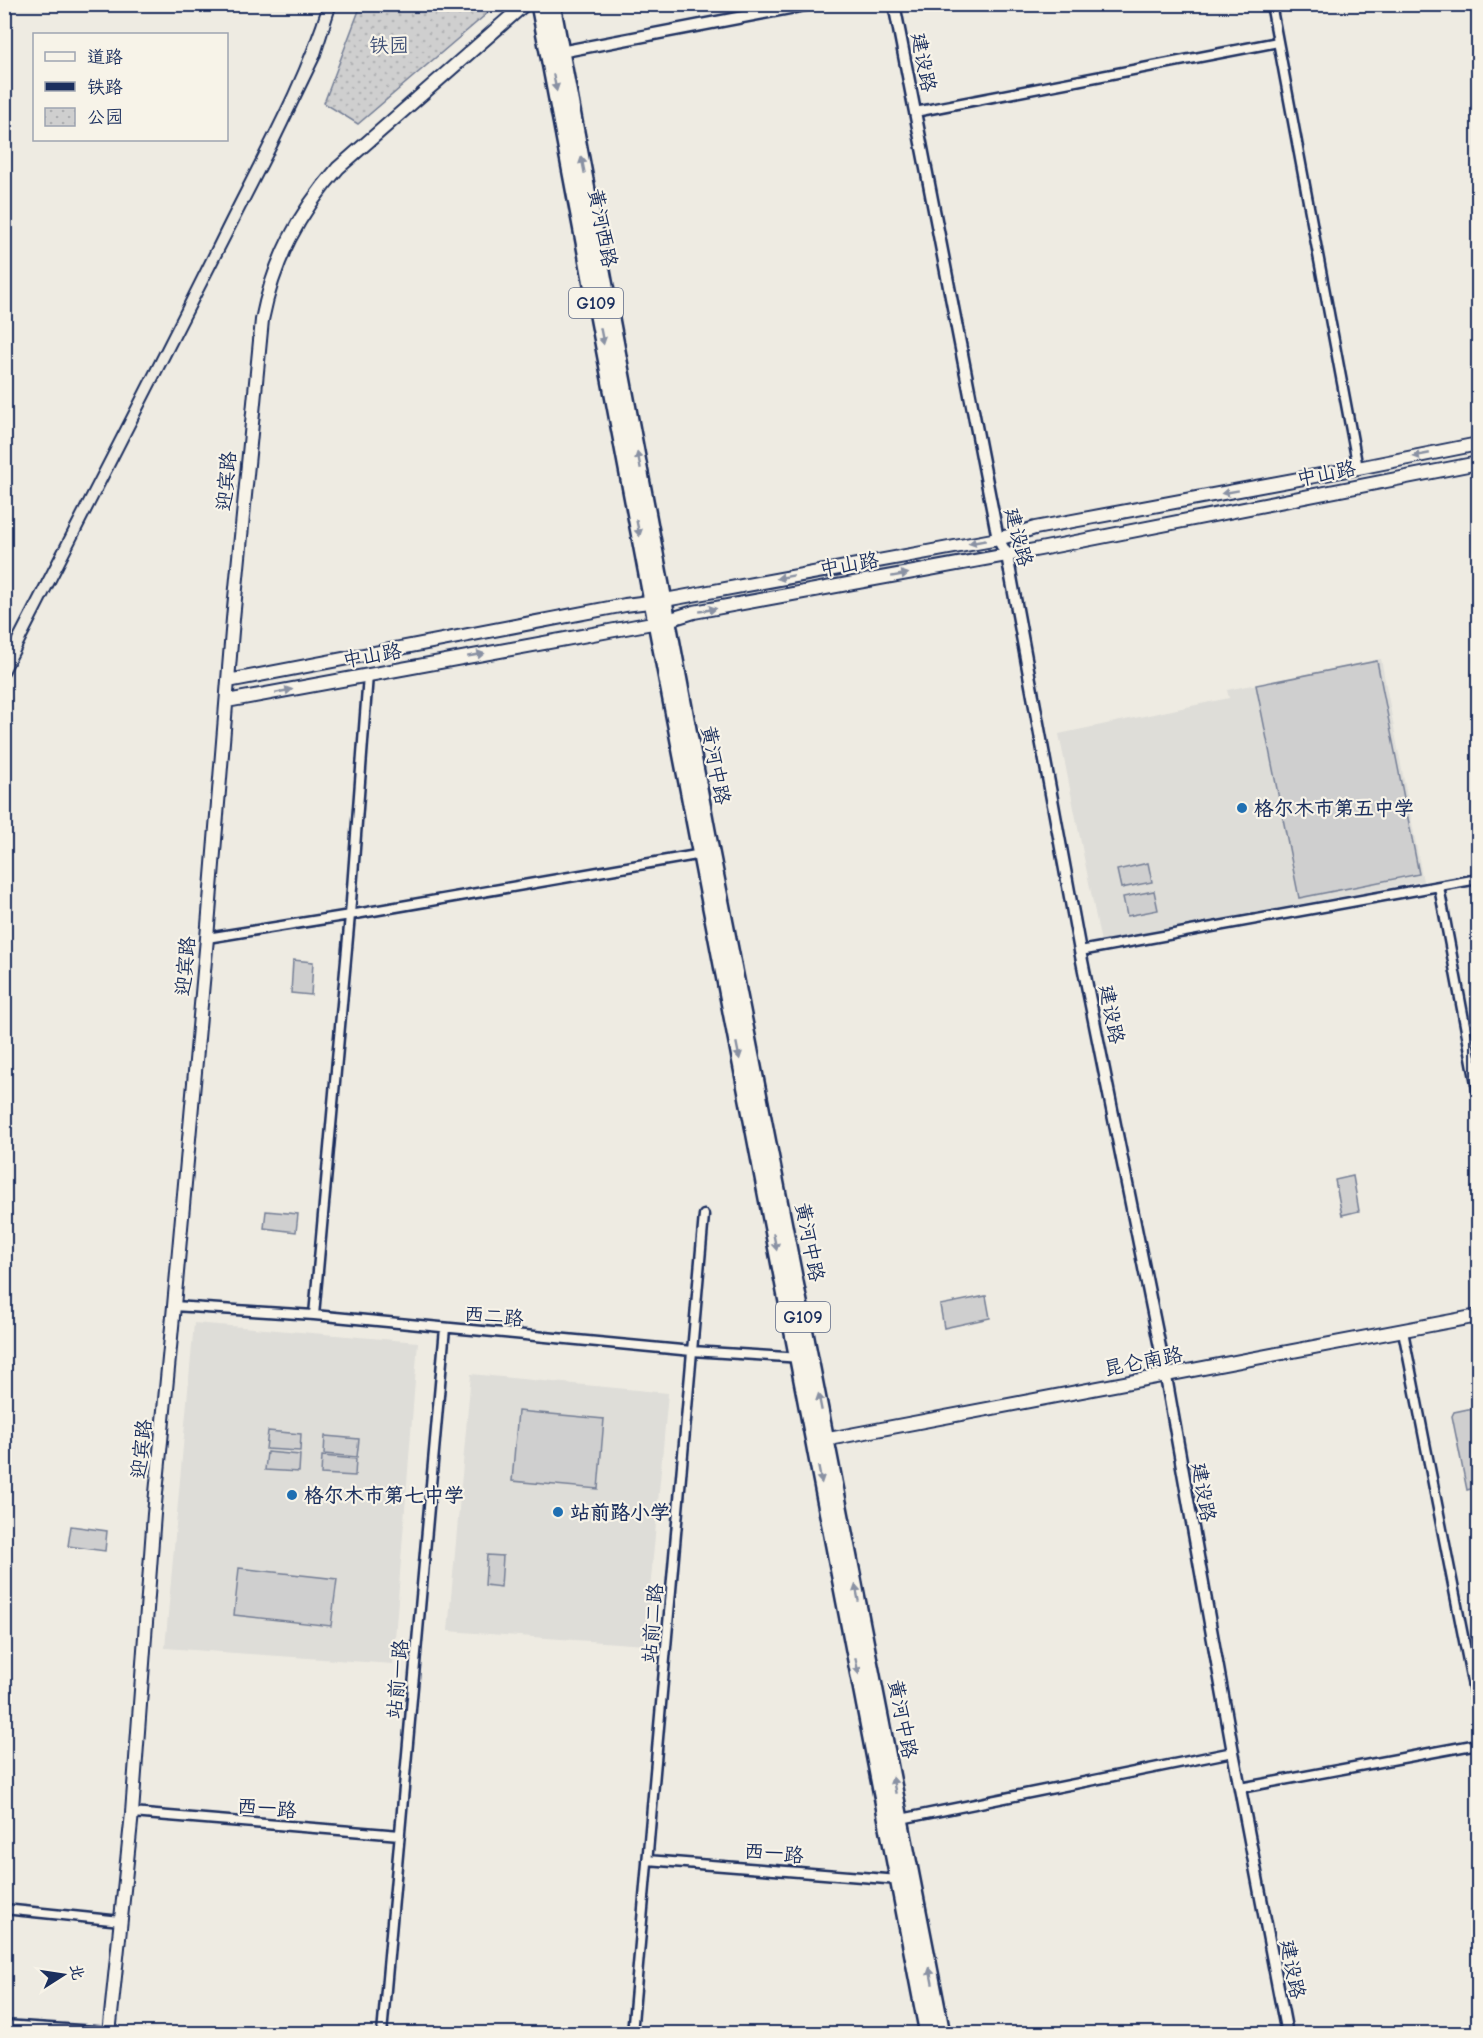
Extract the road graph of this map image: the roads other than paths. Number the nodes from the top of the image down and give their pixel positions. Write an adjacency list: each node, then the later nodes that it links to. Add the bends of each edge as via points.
1 (525, 4): 18 (main road, 迎宾路, via 338,168 305,211 277,263 267,294 258,350)
2 (539, 4): 8 (highway, 黄河西路 / G109)
3 (552, 4): 8 (highway, 黄河西路 / G109)
4 (811, 4): 8 (street)
5 (894, 4): 9 (street, 建设路)
6 (1271, 4): 7 (street)
7 (1278, 42): 9 (street); 12 (street)
8 (555, 53): 15 (highway, 黄河西路 / G109)
9 (915, 112): 13 (street, 建设路)
10 (1479, 444): 12 (main road, 中山路, one-way to 12)
11 (1479, 464): 14 (main road, 中山路)
12 (1358, 468): 13 (main road, 中山路, one-way to 13)
13 (998, 538): 14 (street, 建设路); 15 (main road, 中山路, one-way to 15)
14 (1008, 555): 16 (main road, 中山路, one-way to 14); 25 (street, 建设路)
15 (659, 601): 16 (highway, 黄河中路 / G109); 18 (main road, 中山路)
16 (662, 621): 17 (main road, 中山路, one-way to 16); 20 (highway, 黄河中路 / G109)
17 (368, 675): 19 (main road, 中山路, one-way to 17); 23 (street)
18 (228, 681): 19 (main road, 迎宾路)
19 (227, 701): 24 (main road, 迎宾路)
20 (706, 853): 23 (street); 34 (highway, 黄河中路 / G109)
21 (1479, 879): 22 (street)
22 (1439, 886): 25 (street); 26 (street)
23 (350, 915): 24 (street); 29 (street)
24 (207, 938): 28 (main road, 迎宾路)
25 (1080, 951): 35 (street, 建设路)
26 (1479, 1094)
27 (704, 1215): 33 (street, 站前二路)
28 (174, 1306): 29 (street, 西二路); 41 (main road, 迎宾路)
29 (314, 1315): 31 (street, 西二路)
30 (1479, 1316): 32 (main road, 昆仑南路)
31 (445, 1328): 33 (street, 西二路); 43 (street, 站前一路)
32 (1403, 1330): 35 (main road, 昆仑南路); 37 (street)
33 (692, 1351): 34 (street, 西二路); 44 (street, 站前二路)
34 (804, 1358): 36 (highway, 黄河中路 / G109)
35 (1166, 1377): 36 (main road, 昆仑南路); 39 (street, 建设路)
36 (820, 1441): 42 (highway, 黄河中路 / G109, one-way to 36); 45 (highway, 黄河中路 / G109, one-way to 45)
37 (1479, 1712)
38 (1479, 1744): 40 (street)
39 (1233, 1752): 40 (street, 建设路); 42 (street)
40 (1240, 1788): 54 (street, 建设路)
41 (132, 1813): 43 (street, 西一路); 47 (main road, 迎宾路)
42 (901, 1819): 53 (highway, 黄河中路 / G109, one-way to 42)
43 (400, 1835): 50 (street, 站前一路)
44 (647, 1860): 45 (street, 西一路); 51 (street, 站前二路)
45 (898, 1880): 52 (highway, 黄河中路 / G109)
46 (4, 1909): 47 (street)
47 (121, 1921): 49 (main road, 迎宾路)
48 (4, 2025): 49 (street)
49 (109, 2033)
50 (382, 2034)
51 (632, 2034)
52 (928, 2034)
53 (942, 2034)
54 (1287, 2034)

